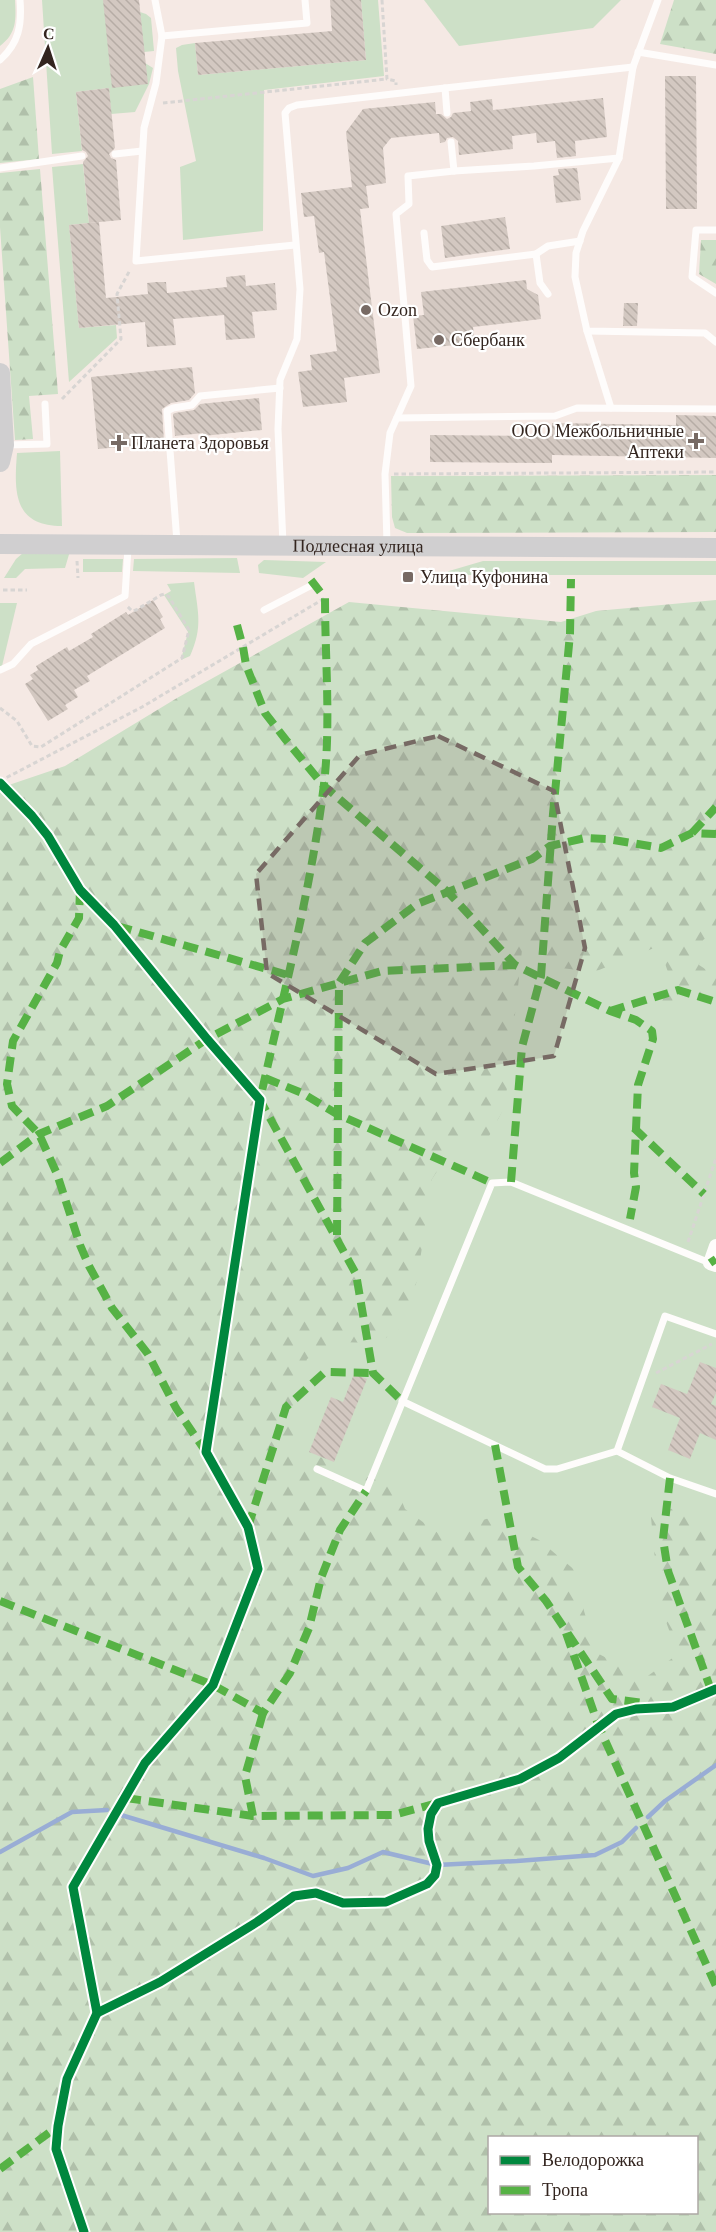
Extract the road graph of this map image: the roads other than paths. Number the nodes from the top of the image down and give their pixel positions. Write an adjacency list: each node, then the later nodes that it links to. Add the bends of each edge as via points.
1 (20, 0): 7 (lane, via 17,38)
2 (155, 0): 5 (lane)
3 (305, 0): 5 (lane, via 307,22)
4 (658, 0): 6 (lane)
5 (162, 36): 13 (lane)
6 (638, 52): 8 (lane); 9 (lane)
7 (0, 60)
8 (716, 65)
9 (633, 67): 10 (lane); 16 (lane)
10 (445, 88): 11 (lane); 22 (lane, via 297,105 285,113)
11 (447, 113)
12 (451, 142): 18 (lane)
13 (142, 151): 14 (lane); 22 (lane, via 136,261)
14 (115, 154)
15 (82, 156): 17 (lane)
16 (619, 158): 18 (lane); 21 (lane)
17 (0, 168)
18 (454, 171): 33 (lane, via 408,176 409,204 396,214 411,386)
19 (716, 230): 24 (lane, via 696,230 692,277)
20 (424, 233): 23 (lane, via 432,267)
21 (580, 241): 23 (lane, via 548,246); 26 (lane, via 574,277)
22 (294, 245): 29 (lane, via 300,289 297,339)
23 (536, 254): 25 (lane, via 540,283)
24 (716, 293)
25 (548, 294)
26 (587, 331): 27 (lane, via 705,333); 31 (lane)
27 (716, 342)
28 (0, 373): 34 (main road)
29 (280, 388): 37 (lane, via 200,396 192,405 167,411); 38 (lane, via 278,429)
30 (45, 404): 34 (lane, via 47,444)
31 (611, 408): 32 (lane); 33 (lane, via 577,408 555,416)
32 (716, 409)
33 (397, 418): 39 (lane, via 390,433 385,474)
34 (2, 454)
35 (0, 543): 36 (main road, Подлесная улица)
36 (129, 544): 37 (main road, Подлесная улица); 43 (lane, via 126,591 122,598 31,644 13,664)
37 (177, 544): 38 (main road, Подлесная улица)
38 (284, 544): 39 (main road, Подлесная улица)
39 (387, 544): 40 (main road, Подлесная улица)
40 (716, 548)
41 (314, 584): 42 (lane)
42 (264, 610)
43 (0, 670)
44 (716, 1246): 45 (street)
45 (713, 1264): 47 (lane, via 511,1182 492,1183)
46 (716, 1334): 48 (lane, via 664,1316)
47 (402, 1401): 48 (lane, via 545,1469); 49 (lane, via 366,1491)
48 (617, 1451): 50 (lane, via 670,1478)
49 (317, 1469)
50 (716, 1494)

